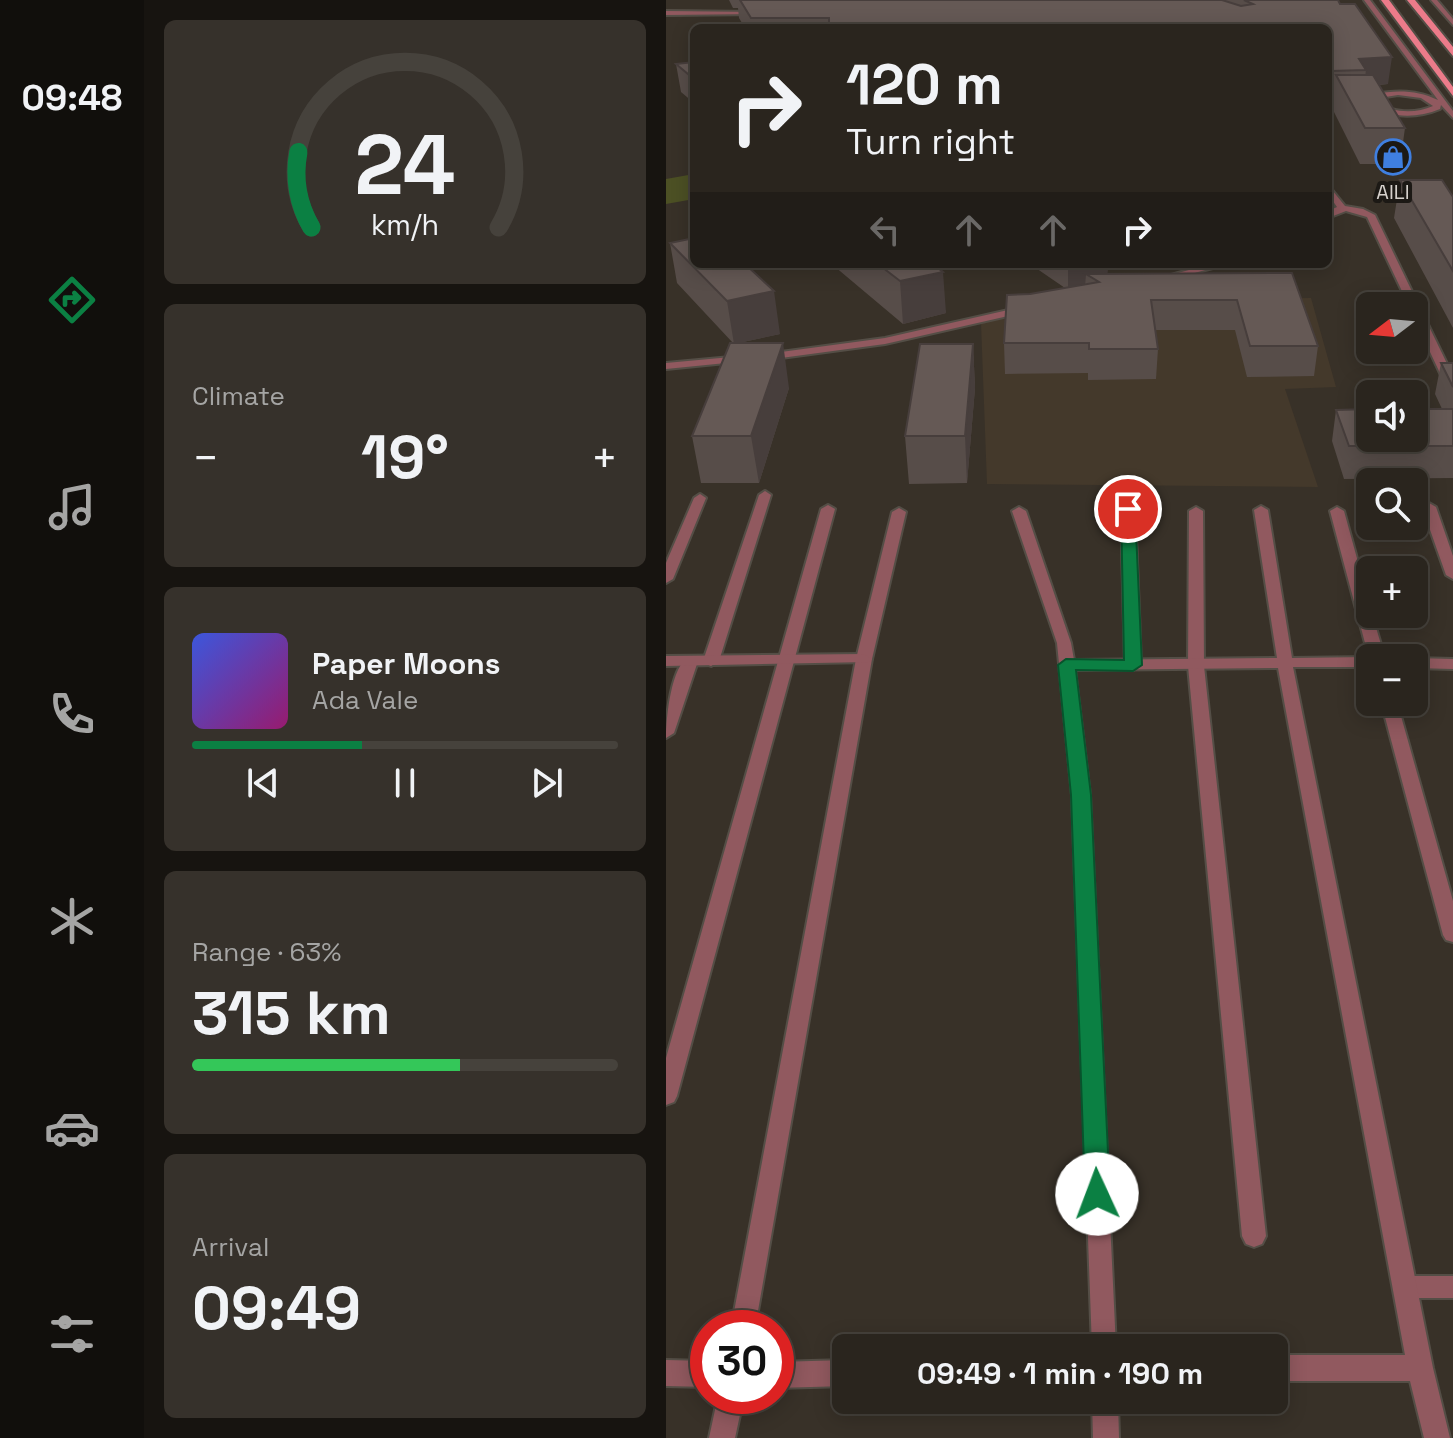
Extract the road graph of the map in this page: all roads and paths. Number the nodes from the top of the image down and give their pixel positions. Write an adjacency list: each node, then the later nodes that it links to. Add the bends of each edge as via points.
1 (751, 0): 7 (street)
2 (1367, 0): 14 (street)
3 (1385, 0): 11 (main road)
4 (1411, 0): 10 (main road)
5 (1434, 0): 9 (street)
6 (666, 13): 7 (street)
7 (745, 14): 8 (street)
8 (771, 14)
9 (1453, 22)
10 (1453, 53)
11 (1453, 93)
12 (1358, 103): 13 (street)
13 (1371, 103): 14 (street, via 1409,113); 14 (street, via 1377,96 1398,93)
14 (1445, 103): 15 (street)
15 (1453, 116)
16 (1332, 194): 17 (street)
17 (1343, 209): 18 (street); 21 (street, via 1371,215)
18 (1332, 211)
19 (1206, 268): 20 (street)
20 (1149, 282)
21 (1407, 292)
22 (1041, 306): 24 (street, via 885,341)
23 (1428, 335): 25 (street)
24 (666, 366)
25 (1453, 388)
26 (765, 495): 42 (street)
27 (700, 498): 37 (street)
28 (1429, 507): 36 (street)
29 (828, 509): 43 (street)
30 (1128, 509): 49 (street)
31 (1261, 510): 46 (street)
32 (1019, 511): 48 (street, via 1064,643)
33 (1196, 511): 50 (street)
34 (1337, 511): 38 (street)
35 (899, 512): 39 (street)
36 (1453, 575)
37 (666, 579)
38 (1373, 644)
39 (864, 659): 43 (street); 58 (street)
40 (666, 661): 41 (street)
41 (690, 661): 42 (street); 52 (street)
42 (711, 661): 43 (street)
43 (787, 661): 54 (street)
44 (1356, 662): 46 (street)
45 (1428, 663): 47 (street)
46 (1285, 664): 50 (street); 56 (street)
47 (1453, 664)
48 (1066, 665): 49 (street); 59 (street, via 1081,795)
49 (1133, 665): 50 (street)
50 (1196, 666): 55 (street)
51 (1393, 716): 53 (street)
52 (666, 733)
53 (1453, 935)
54 (666, 1096)
55 (1254, 1236)
56 (1405, 1287): 57 (street); 61 (street)
57 (1453, 1287)
58 (746, 1310)
59 (1103, 1334)
60 (1288, 1368): 61 (street)
61 (1420, 1368): 70 (street)
62 (666, 1373): 64 (street)
63 (832, 1373): 65 (street)
64 (690, 1374)
65 (794, 1374)
66 (727, 1414): 68 (street)
67 (1105, 1414): 69 (street)
68 (722, 1438)
69 (1106, 1438)
70 (1437, 1438)

